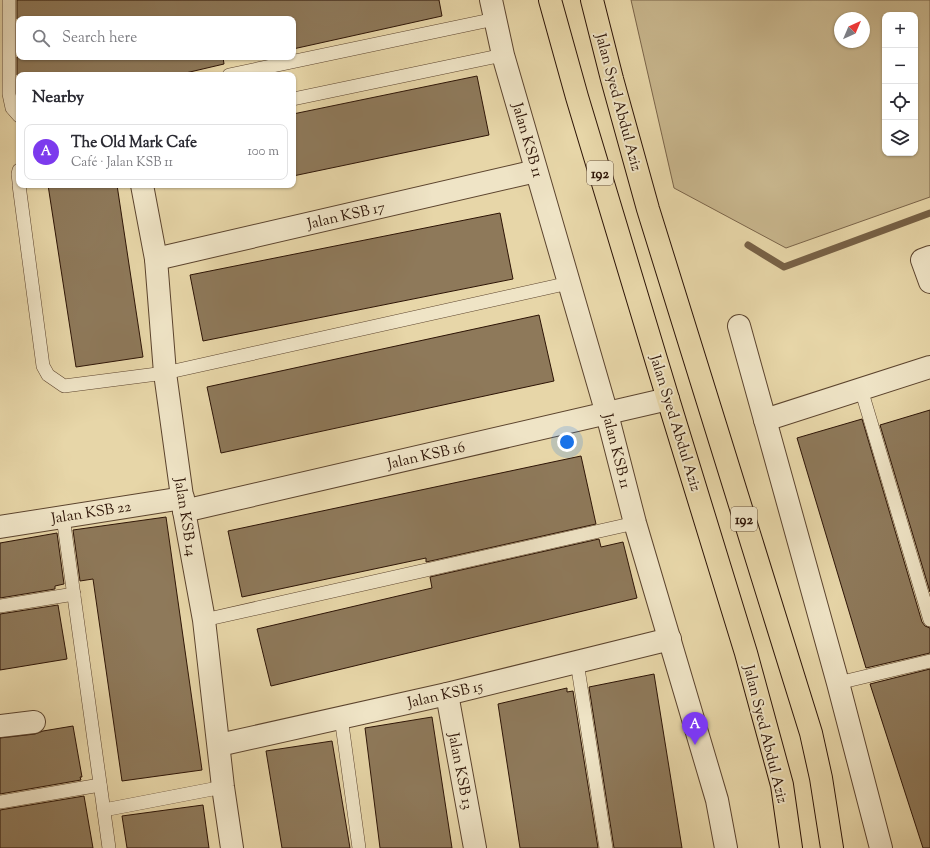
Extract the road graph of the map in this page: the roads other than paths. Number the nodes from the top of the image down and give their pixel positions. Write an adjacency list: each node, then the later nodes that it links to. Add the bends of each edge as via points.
1 (10, 0): 10 (lane, via 9,94 12,108)
2 (550, 0): 22 (main road, Jalan Syed Abdul Aziz / 192)
3 (592, 0): 53 (main road, Jalan Syed Abdul Aziz / 192, via 654,226 811,733)
4 (493, 10): 5 (street, Jalan KSB 11); 6 (lane)
5 (503, 55): 9 (lane); 11 (street, Jalan KSB 11)
6 (296, 59)
7 (290, 60): 8 (lane)
8 (241, 72)
9 (296, 98)
10 (16, 113)
11 (536, 171): 14 (street, Jalan KSB 17); 17 (street, Jalan KSB 11)
12 (19, 188): 20 (lane, via 43,366 48,375 64,386)
13 (143, 188): 14 (street, Jalan KSB 14)
14 (156, 259): 20 (street, Jalan KSB 14)
15 (926, 259): 16 (street)
16 (930, 282)
17 (569, 283): 20 (lane); 23 (street, Jalan KSB 11)
18 (739, 326): 24 (street)
19 (930, 367): 21 (street)
20 (165, 373): 25 (street, Jalan KSB 14)
21 (861, 389): 24 (street); 32 (lane)
22 (668, 399): 23 (street, Jalan KSB 16); 52 (main road, Jalan Syed Abdul Aziz / 192, via 746,653 782,785)
23 (607, 414): 25 (street, Jalan KSB 16); 27 (street, Jalan KSB 11)
24 (765, 420): 36 (street)
25 (184, 504): 26 (street, Jalan KSB 22); 31 (street, Jalan KSB 14)
26 (63, 517): 28 (street, Jalan KSB 22); 29 (lane)
27 (635, 523): 31 (lane); 33 (street, Jalan KSB 11)
28 (0, 527)
29 (74, 594): 30 (lane); 42 (lane)
30 (0, 606)
31 (204, 620): 41 (street, Jalan KSB 14)
32 (930, 620)
33 (670, 639): 35 (street, Jalan KSB 15); 46 (street, Jalan KSB 11, via 717,800)
34 (930, 661): 36 (lane)
35 (577, 662): 37 (street, Jalan KSB 15); 51 (lane)
36 (838, 683): 54 (street)
37 (447, 694): 38 (street, Jalan KSB 15); 50 (street, Jalan KSB 13)
38 (341, 717): 41 (street, Jalan KSB 15); 49 (lane)
39 (34, 722): 40 (street)
40 (0, 726)
41 (219, 744): 43 (street, Jalan KSB 14)
42 (100, 785): 44 (lane); 45 (lane)
43 (223, 787): 45 (lane); 48 (street, Jalan KSB 14)
44 (0, 802)
45 (104, 810): 47 (lane)
46 (721, 846)
47 (109, 848)
48 (232, 848)
49 (359, 848)
50 (475, 848)
51 (606, 848)
52 (791, 848)
53 (832, 848)
54 (881, 848)

